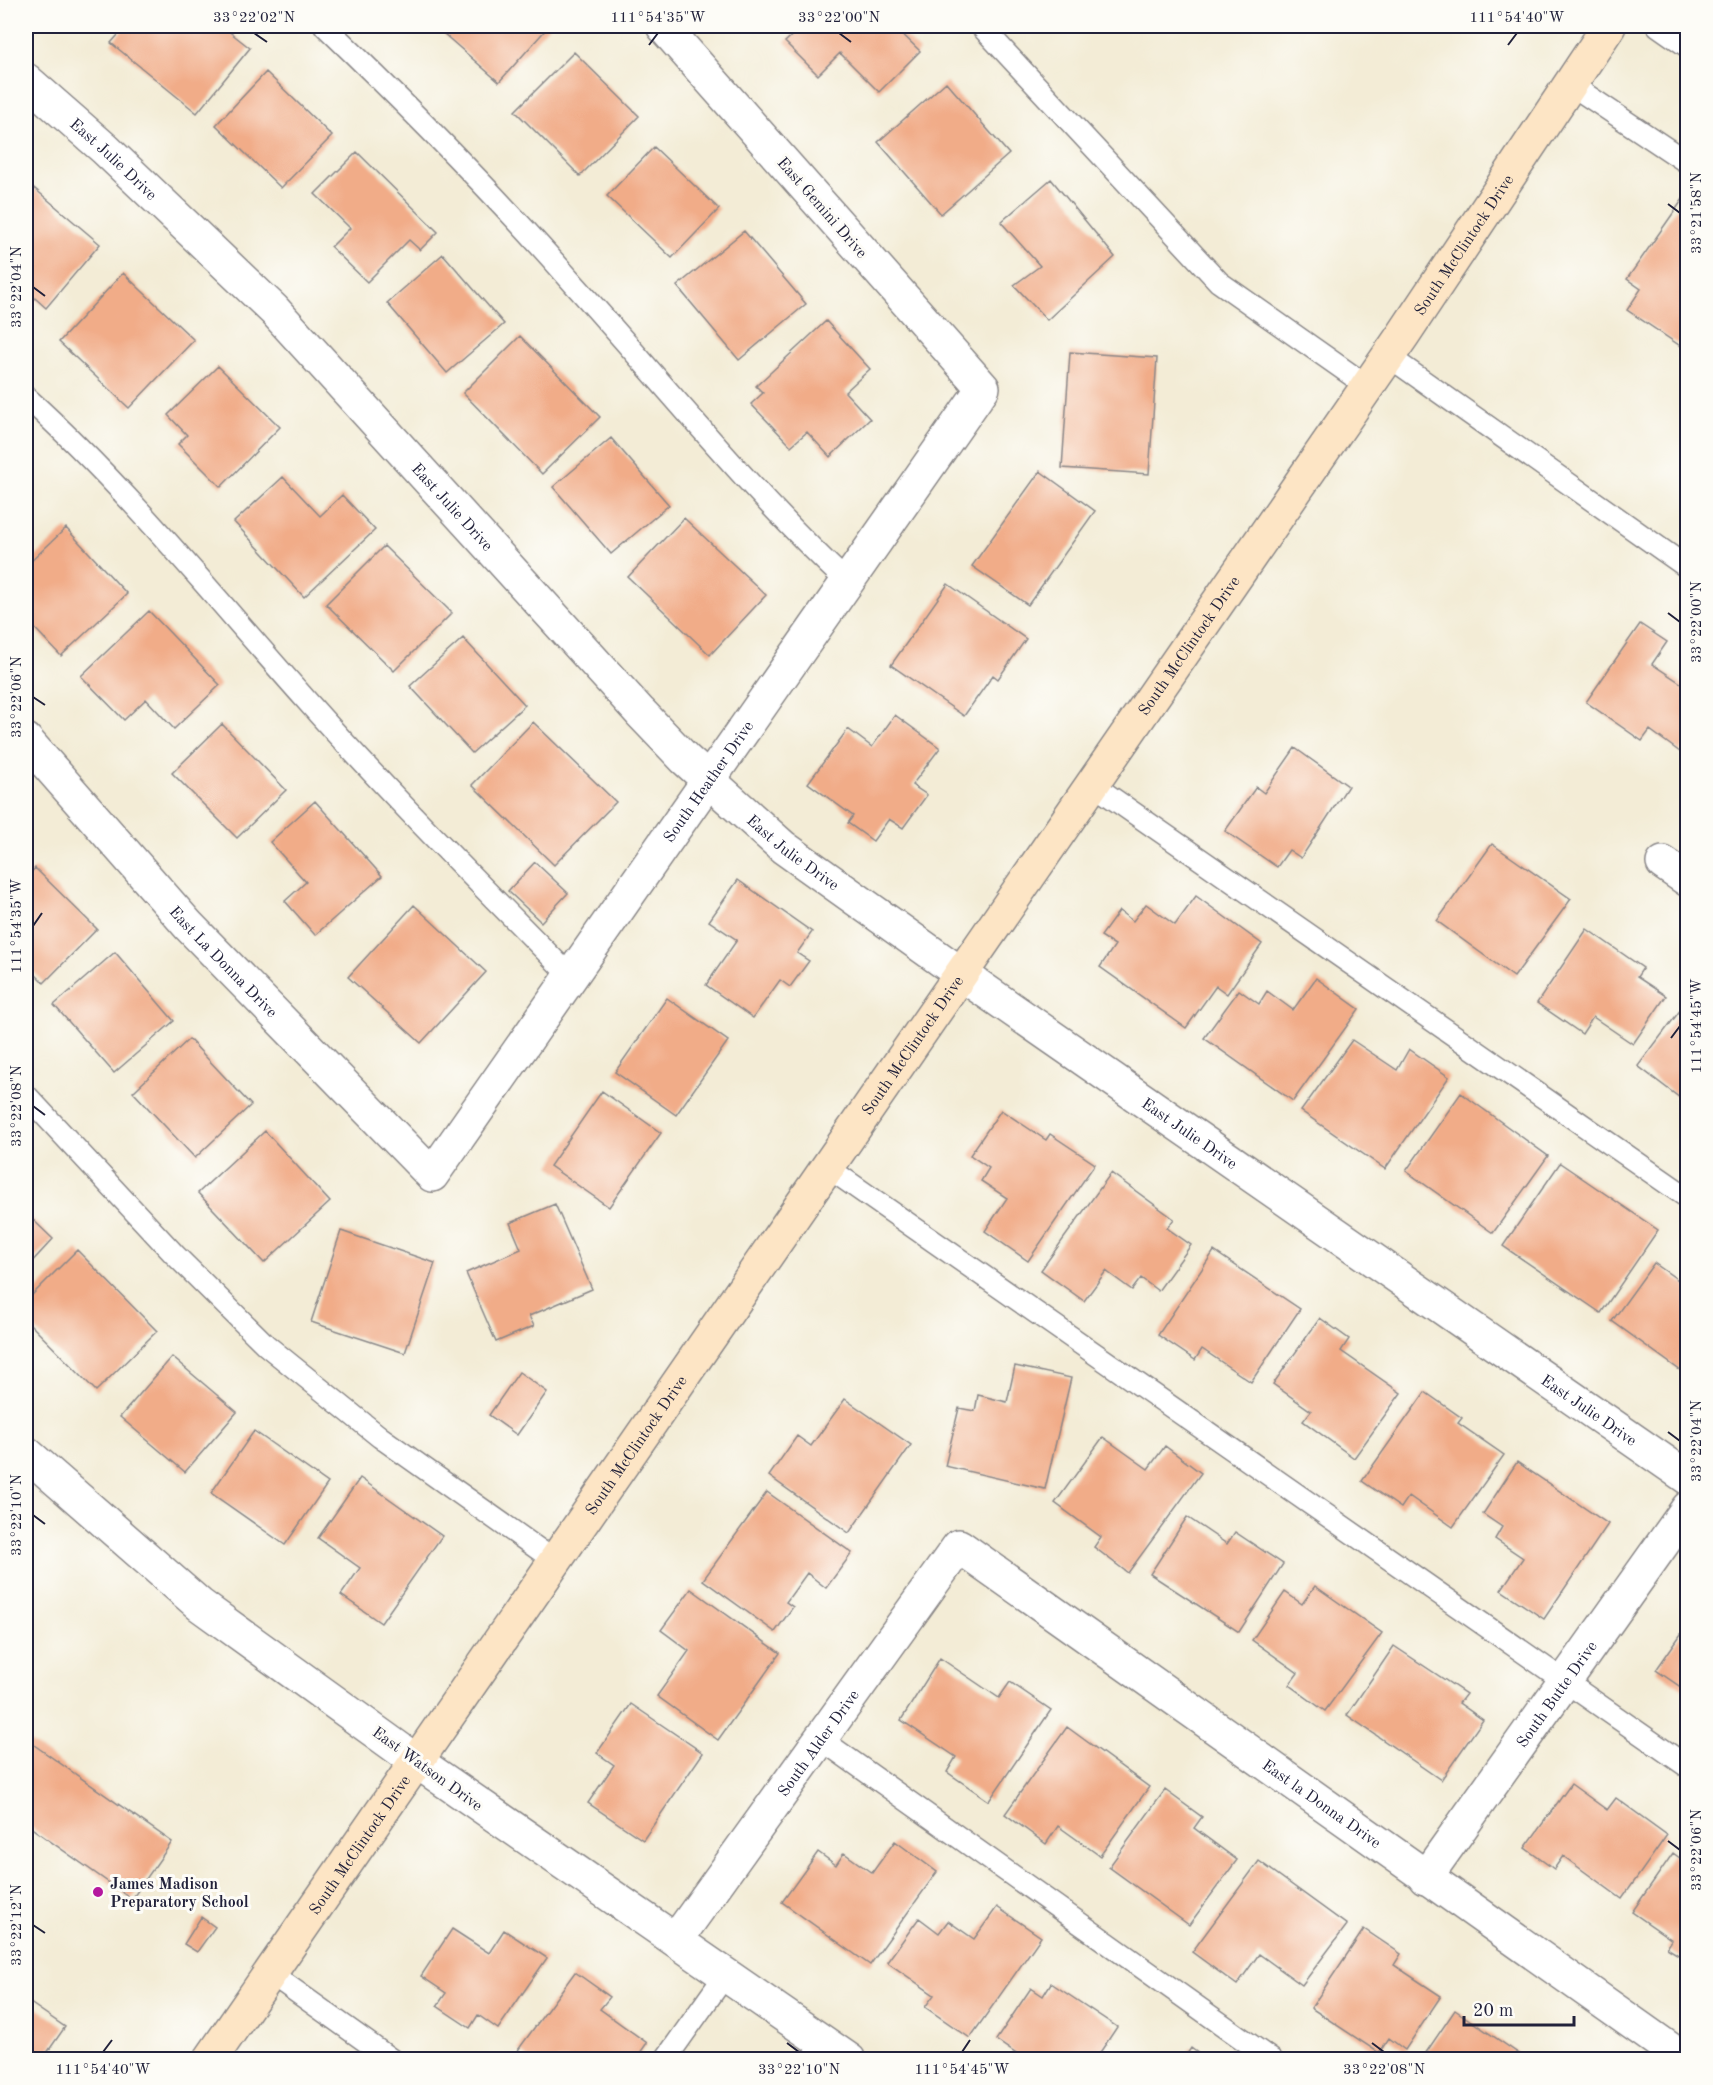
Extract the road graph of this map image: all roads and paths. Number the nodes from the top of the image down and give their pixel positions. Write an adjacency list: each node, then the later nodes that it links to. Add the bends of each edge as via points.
1 (325, 26): 15 (lane, via 424,122 572,281 796,534)
2 (663, 26): 12 (street, East Gemini Drive)
3 (981, 26): 11 (lane, via 1219,282)
4 (1609, 26): 8 (main road, South McClintock Drive)
5 (1658, 26): 6 (lane)
6 (1688, 47)
7 (26, 80): 17 (street, East Julie Drive, via 274,309 640,712)
8 (1570, 84): 9 (lane); 10 (main road, South McClintock Drive)
9 (1688, 163)
10 (1388, 356): 11 (main road, South McClintock Drive); 14 (lane)
11 (1367, 386): 18 (main road, South McClintock Drive)
12 (983, 388): 15 (street, South Heather Drive)
13 (26, 397): 20 (lane, via 150,523 308,703 493,900)
14 (1688, 568)
15 (848, 582): 17 (street, South Heather Drive)
16 (26, 740): 23 (street, East La Donna Drive, via 188,925)
17 (707, 780): 19 (street, East Julie Drive, via 783,847); 20 (street, South Heather Drive)
18 (1092, 784): 19 (main road, South McClintock Drive); 24 (lane)
19 (961, 974): 22 (main road, South McClintock Drive); 26 (street, East Julie Drive)
20 (571, 977): 23 (street, South Heather Drive)
21 (26, 1095): 29 (lane, via 174,1254 266,1345 380,1437)
22 (827, 1167): 29 (main road, South McClintock Drive); 30 (lane)
23 (432, 1175)
24 (1688, 1198)
25 (26, 1453): 32 (street, East Watson Drive, via 200,1605)
26 (1688, 1478)
27 (1688, 1508): 30 (street, South Butte Drive)
28 (959, 1546): 31 (street, South Alder Drive); 34 (street, East la Donna Drive)
29 (555, 1561): 32 (main road, South McClintock Drive)
30 (1566, 1681): 33 (lane); 34 (street, South Butte Drive)
31 (822, 1740): 35 (street, South Alder Drive); 42 (lane)
32 (416, 1761): 35 (street, East Watson Drive); 36 (main road, South McClintock Drive)
33 (1688, 1767)
34 (1425, 1878): 43 (street, East la Donna Drive)
35 (676, 1940): 37 (street, East Watson Drive)
36 (270, 1973): 38 (main road, South McClintock Drive); 39 (lane)
37 (726, 1974): 40 (lane); 41 (street, East Watson Drive)
38 (210, 2060)
39 (392, 2060)
40 (665, 2060)
41 (849, 2060)
42 (1272, 2060)
43 (1685, 2060)

